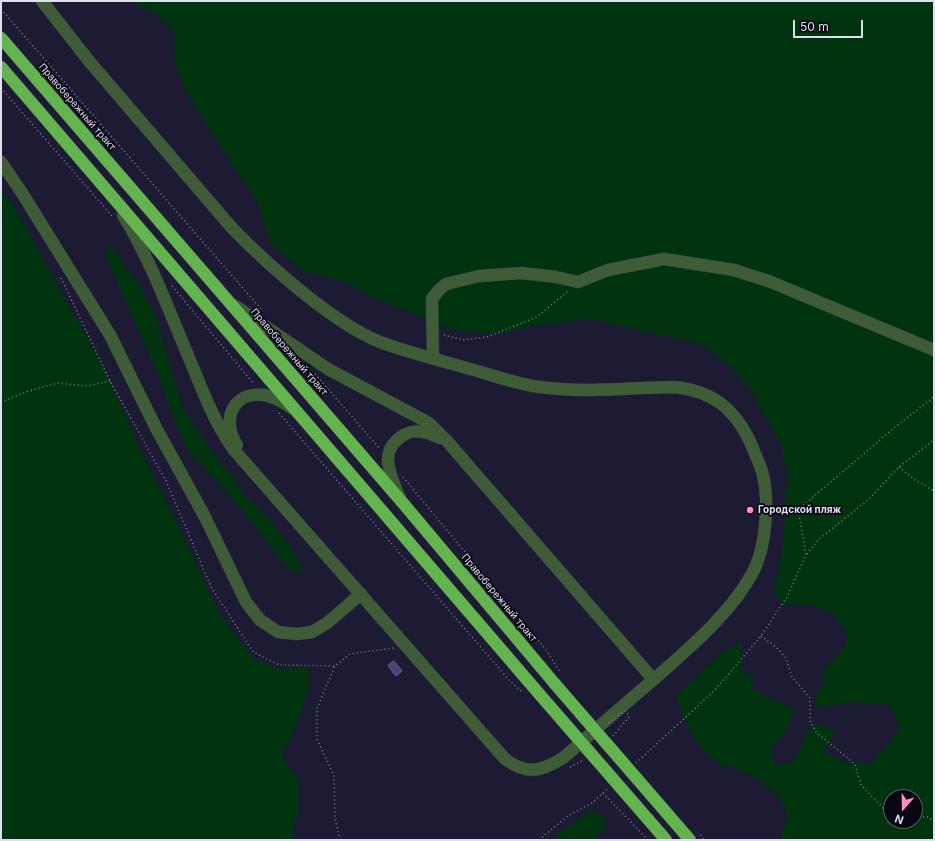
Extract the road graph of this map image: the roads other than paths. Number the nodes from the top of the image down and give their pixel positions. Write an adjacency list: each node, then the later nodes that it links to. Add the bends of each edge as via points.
1 (42, 1): 8 (street, via 99,73 232,228 256,252 313,299 360,332 379,341)
2 (1, 38): 6 (highway, Правобережный тракт)
3 (1, 67): 5 (highway)
4 (1, 162): 13 (street, via 110,335 156,428 205,517 246,602 260,620 278,632 312,632)
5 (108, 190): 9 (highway); 11 (street, via 147,257 209,407 222,432 234,450)
6 (231, 304): 10 (street, via 328,369 429,423); 12 (highway, Правобережный тракт)
7 (934, 350): 8 (street, via 772,282 734,270 664,259 608,270 578,282 522,273 479,276 446,284 432,299)
8 (433, 358): 14 (street, via 539,387 691,388 717,400 740,423 763,475 765,510 761,552 746,584 722,613 690,647)
9 (299, 413): 11 (street, via 280,400 264,395 249,396 238,401 231,410 229,421 233,438); 15 (highway, bridge)
10 (447, 441): 12 (street, via 415,430 402,434 391,446 388,458); 14 (street)
11 (256, 473): 13 (street)
12 (402, 502): 16 (highway, Правобережный тракт, bridge)
13 (361, 594): 14 (street, via 505,759 515,766 528,770 539,770 563,758)
14 (653, 680)
15 (666, 840)
16 (690, 840)

